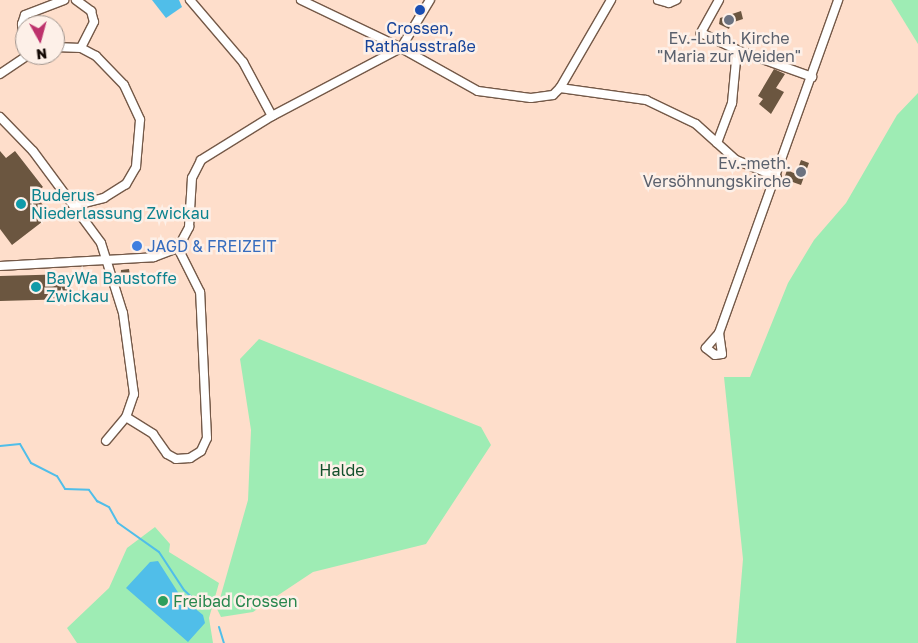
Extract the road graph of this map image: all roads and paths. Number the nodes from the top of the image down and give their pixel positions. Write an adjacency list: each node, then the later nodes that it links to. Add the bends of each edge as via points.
1 (64, 0): 11 (street)
2 (76, 0): 13 (street, via 91,11 94,22)
3 (190, 0): 20 (street, via 243,62)
4 (301, 0): 14 (street)
5 (430, 0): 14 (street)
6 (611, 0): 19 (street)
7 (658, 0): 8 (street, via 670,4)
8 (676, 0)
9 (719, 0): 15 (street, via 701,33)
10 (838, 0): 18 (street)
11 (25, 15)
12 (65, 48): 13 (street)
13 (81, 48): 24 (street, via 96,56 124,85 140,120 136,167 126,184 104,198)
14 (401, 48): 19 (street, via 478,91 531,98 554,95); 20 (street)
15 (737, 50): 18 (street); 22 (street, via 732,103)
16 (15, 63): 17 (street)
17 (0, 74)
18 (812, 77): 23 (street)
19 (560, 88): 22 (street, via 646,100 696,124)
20 (272, 116): 25 (street, via 201,160 192,178 189,227)
21 (0, 117): 24 (street)
22 (718, 143): 23 (street, via 736,160)
23 (777, 177): 28 (street)
24 (76, 205): 26 (street, via 101,243)
25 (178, 248): 26 (street, via 154,257); 29 (street, via 200,292 207,438 201,451 190,458 176,459 167,454 153,434)
26 (104, 262): 27 (street); 29 (street, via 130,346 134,394)
27 (0, 266)
28 (719, 333)
29 (126, 417): 30 (street)
30 (106, 441)

